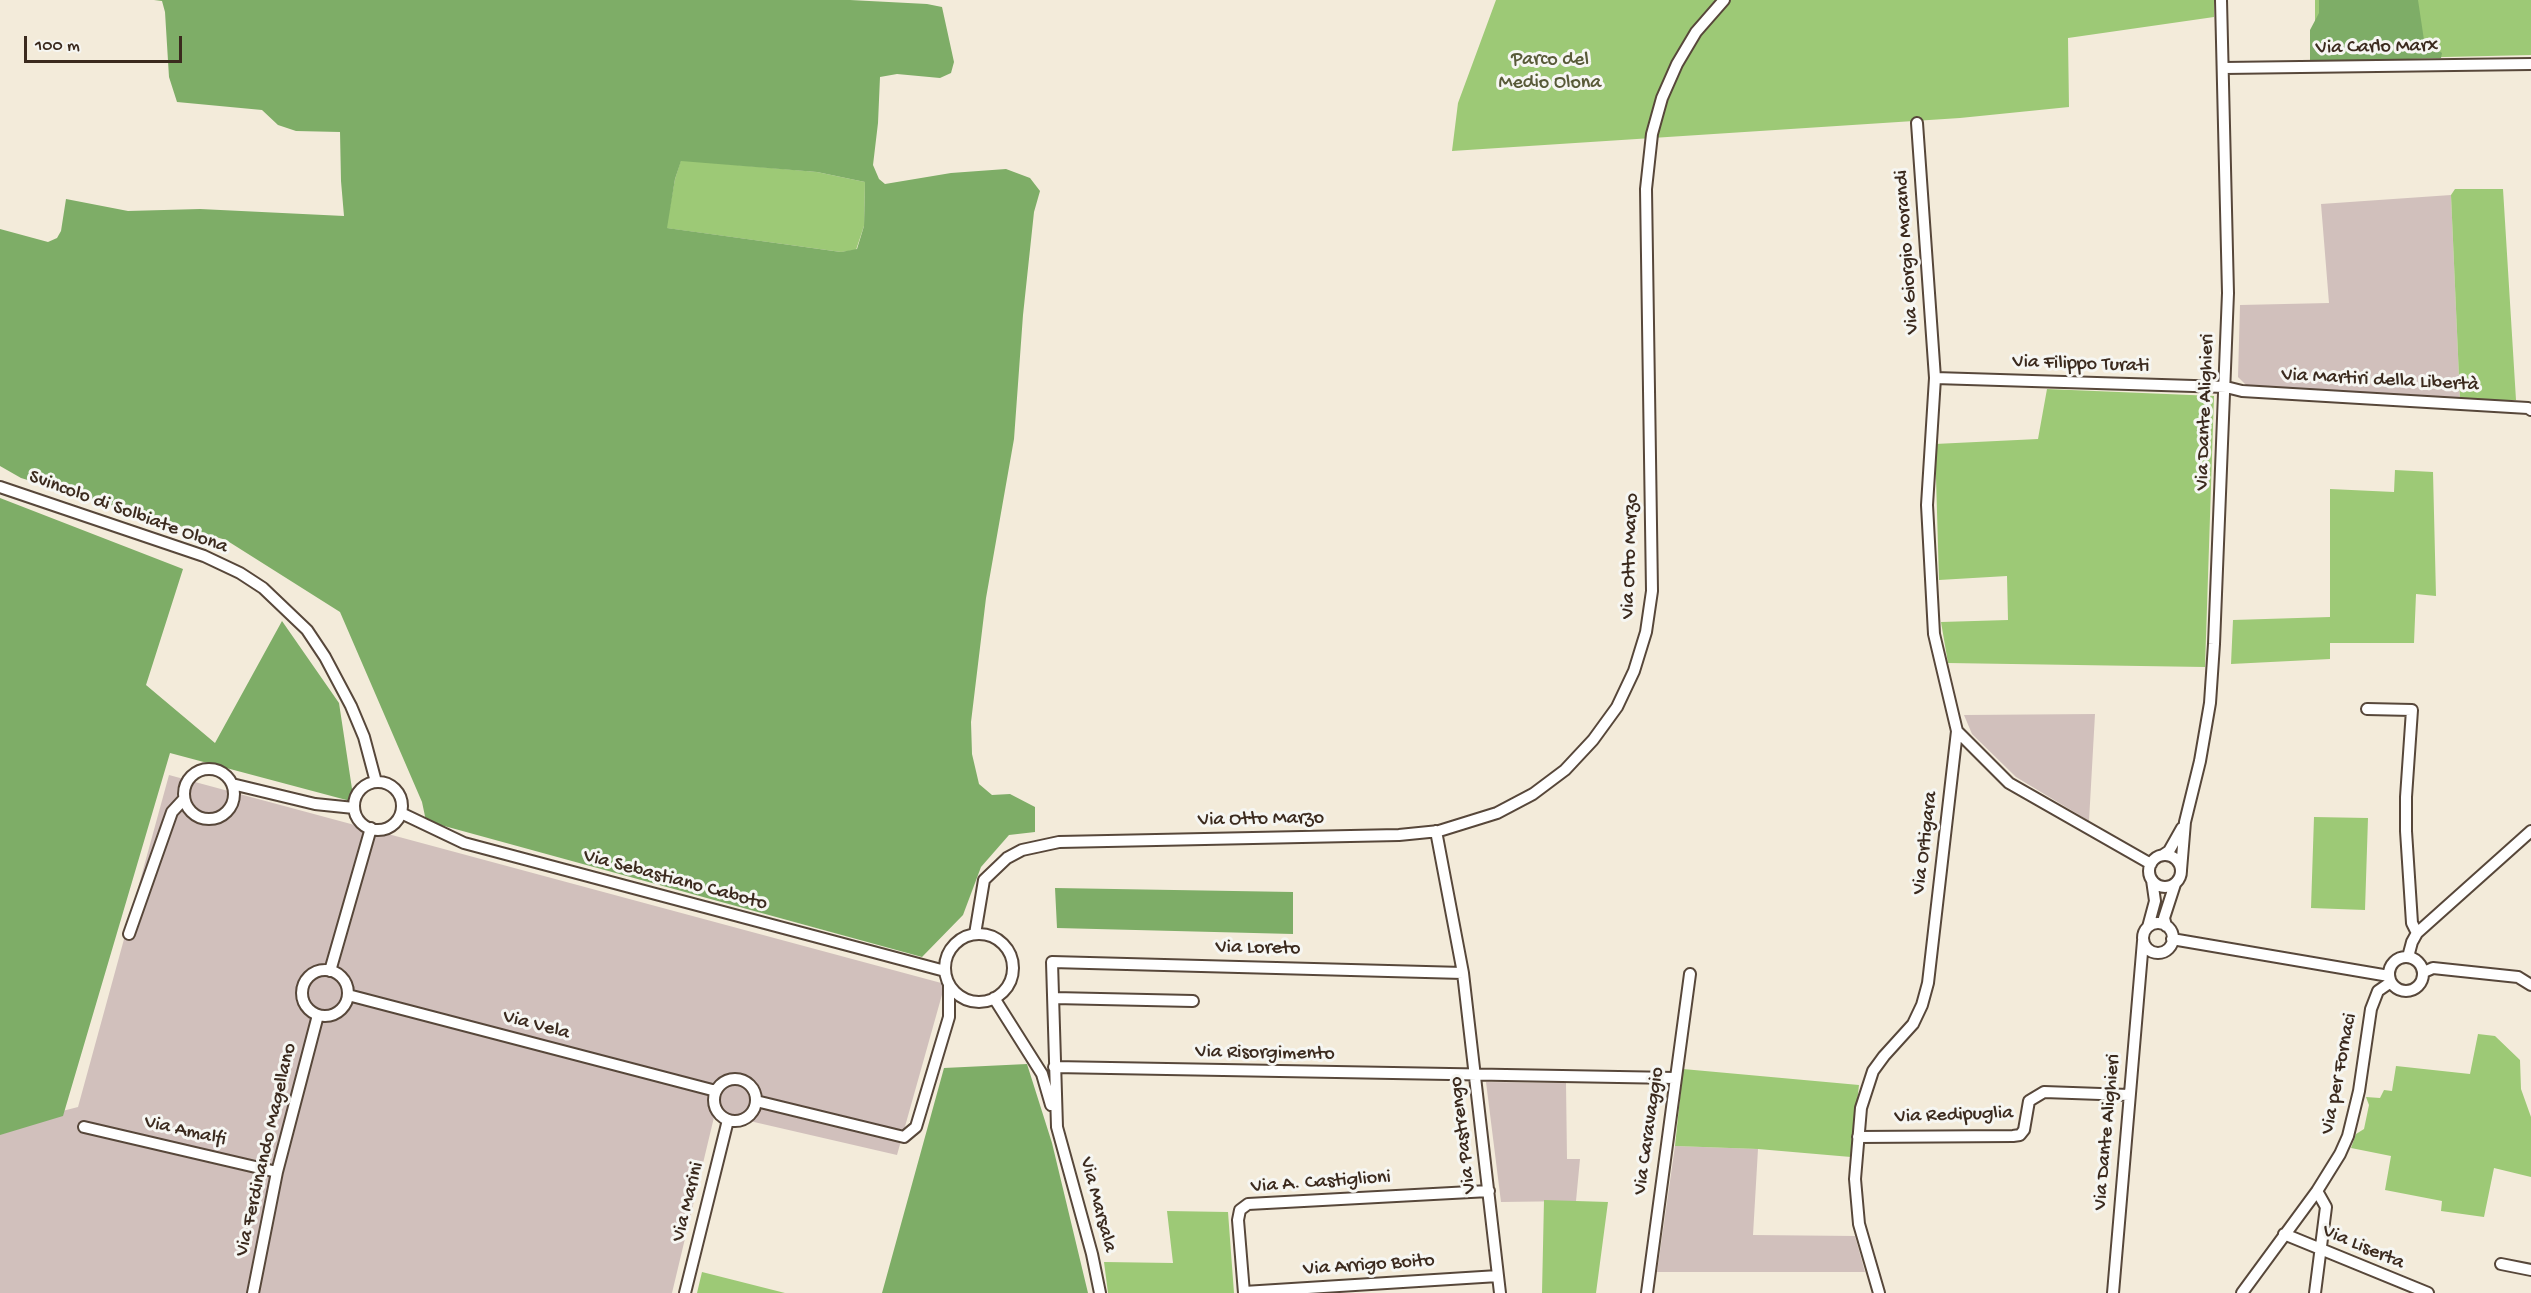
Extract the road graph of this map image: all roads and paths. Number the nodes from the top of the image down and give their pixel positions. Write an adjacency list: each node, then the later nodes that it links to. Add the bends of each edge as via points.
1 (1724, 0): 19 (street, Via Otto Marzo, via 1696,32 1672,72 1648,152 1652,571 1650,612 1641,651 1617,707 1565,770 1533,794 1497,813)
2 (2221, 0): 4 (street, Via Dante Alighieri)
3 (2531, 64): 4 (street, Via Carlo Marx)
4 (2224, 68): 7 (street, Via Dante Alighieri)
5 (1917, 123): 6 (street, Via Giorgio Morandi)
6 (1935, 378): 7 (street, Via Filippo Turati); 11 (street, Via Ortigara, via 1928,505 1934,634)
7 (2226, 387): 8 (street, Via Martiri della Libertà); 17 (street, Via Dante Alighieri, via 2210,703)
8 (2531, 410)
9 (0, 487): 12 (street, Svincolo di Solbiate Olona, via 204,556 263,588 307,630 325,657 364,737)
10 (2367, 710): 28 (street, via 2412,710 2406,831 2412,923)
11 (1957, 731): 22 (street, via 2009,783); 59 (street, Via Ortigara, via 1928,983 1913,1024 1873,1071 1861,1108)
12 (376, 782): 15 (street, via 362,788); 16 (street, via 397,790)
13 (231, 784): 14 (street, via 221,772 205,769 191,776); 14 (street, via 234,792 230,808 216,818 193,813); 15 (street, via 315,804)
14 (184, 799): 29 (street, via 172,812)
15 (354, 808): 18 (street, via 360,821)
16 (401, 813): 18 (street, via 392,825); 37 (street, Via Sebastiano Caboto, via 464,843)
17 (2185, 822): 21 (street, Via Dante Alighieri); 23 (street, Via Dante Alighieri)
18 (371, 828): 36 (street)
19 (1436, 831): 30 (street, Via Otto Marzo, via 1045,843 1007,858 984,880); 39 (street, Via Pastrengo)
20 (2531, 831): 28 (street, Via per Fornaci)
21 (2163, 855): 22 (street, Via Dante Alighieri); 23 (street, via 2174,857)
22 (2151, 864): 24 (street, Via Dante Alighieri)
23 (2181, 870): 25 (street, Via Dante Alighieri)
24 (2152, 880): 25 (street, via 2161,886); 27 (street, Via Dante Alighieri, via 2155,901)
25 (2175, 884): 26 (street, Via Dante Alighieri, via 2164,918)
26 (2166, 926): 27 (street, via 2157,923); 31 (street)
27 (2148, 927): 32 (street, Via Dante Alighieri)
28 (2417, 933): 34 (street, Via per Fornaci)
29 (129, 934)
30 (975, 934): 37 (street, via 965,937 950,951); 46 (street, via 998,940 1011,958 1010,981)
31 (2172, 939): 33 (street); 42 (street)
32 (2143, 941): 33 (street, via 2153,951); 41 (street, Via Dante Alighieri)
33 (2163, 951): 41 (street)
34 (2408, 957): 38 (street, via 2418,962); 42 (street, Via per Fornaci, via 2397,960 2390,970)
35 (1052, 962): 39 (street, Via Loreto); 47 (street, Via Marsala)
36 (330, 971): 45 (street, via 345,982); 49 (street, via 315,972 302,991 305,1006)
37 (945, 971): 43 (street)
38 (2424, 972): 42 (street, via 2421,984 2411,991 2400,990); 44 (street, via 2433,968 2518,977)
39 (1462, 973): 51 (street, Via Pastrengo)
40 (1690, 974): 52 (street, Via Caravaggio)
41 (2142, 974): 54 (street, Via Dante Alighieri)
42 (2390, 979): 62 (street, Via per Fornaci, via 2378,991 2371,1009 2348,1136)
43 (949, 984): 46 (street, via 964,998); 55 (street, via 949,1017 916,1127 904,1137)
44 (2531, 985)
45 (348, 995): 49 (street, via 338,1012); 53 (street, Via Vela)
46 (994, 998): 58 (street, Via Marsala, via 1042,1074)
47 (1054, 998): 48 (street); 50 (street, Via Marsala)
48 (1193, 1001)
49 (318, 1016): 60 (street, Via Ferdinando Magellano)
50 (1054, 1067): 51 (street, Via Risorgimento); 58 (street, Via Marsala)
51 (1476, 1076): 52 (street, Via Risorgimento); 61 (street, Via Pastrengo)
52 (1675, 1078): 73 (street, Via Caravaggio)
53 (716, 1091): 55 (street, via 726,1081 740,1079 752,1087); 56 (street, via 714,1105)
54 (2129, 1095): 59 (street, Via Redipuglia, via 2044,1092 2029,1101 2020,1135); 75 (street, Via Dante Alighieri)
55 (756, 1101): 56 (street, via 747,1118)
56 (728, 1120): 70 (street, Via Marini)
57 (84, 1127): 60 (street, Via Amalfi)
58 (1057, 1127): 71 (street, Via Marsala)
59 (1858, 1137): 74 (street, Via Ortigara, via 1855,1179 1859,1224)
60 (277, 1172): 69 (street, Via Ferdinando Magellano)
61 (1489, 1191): 67 (street, Via Pastrengo); 68 (street, Via A. Castiglioni, via 1248,1204 1240,1210 1239,1220)
62 (2317, 1191): 63 (street, Via per Fornaci); 64 (street, via 2326,1207)
63 (2284, 1234): 64 (street, Via Liserta); 76 (street, Via per Fornaci)
64 (2321, 1250): 77 (street); 78 (street, Via Liserta)
65 (2501, 1264): 66 (street)
66 (2531, 1270)
67 (1498, 1276): 68 (street, Via Arrigo Boito); 72 (street, Via Pastrengo)
68 (1244, 1292)
69 (253, 1293)
70 (685, 1293)
71 (1100, 1293)
72 (1500, 1293)
73 (1647, 1293)
74 (1879, 1293)
75 (2113, 1293)
76 (2242, 1293)
77 (2315, 1293)
78 (2428, 1293)

